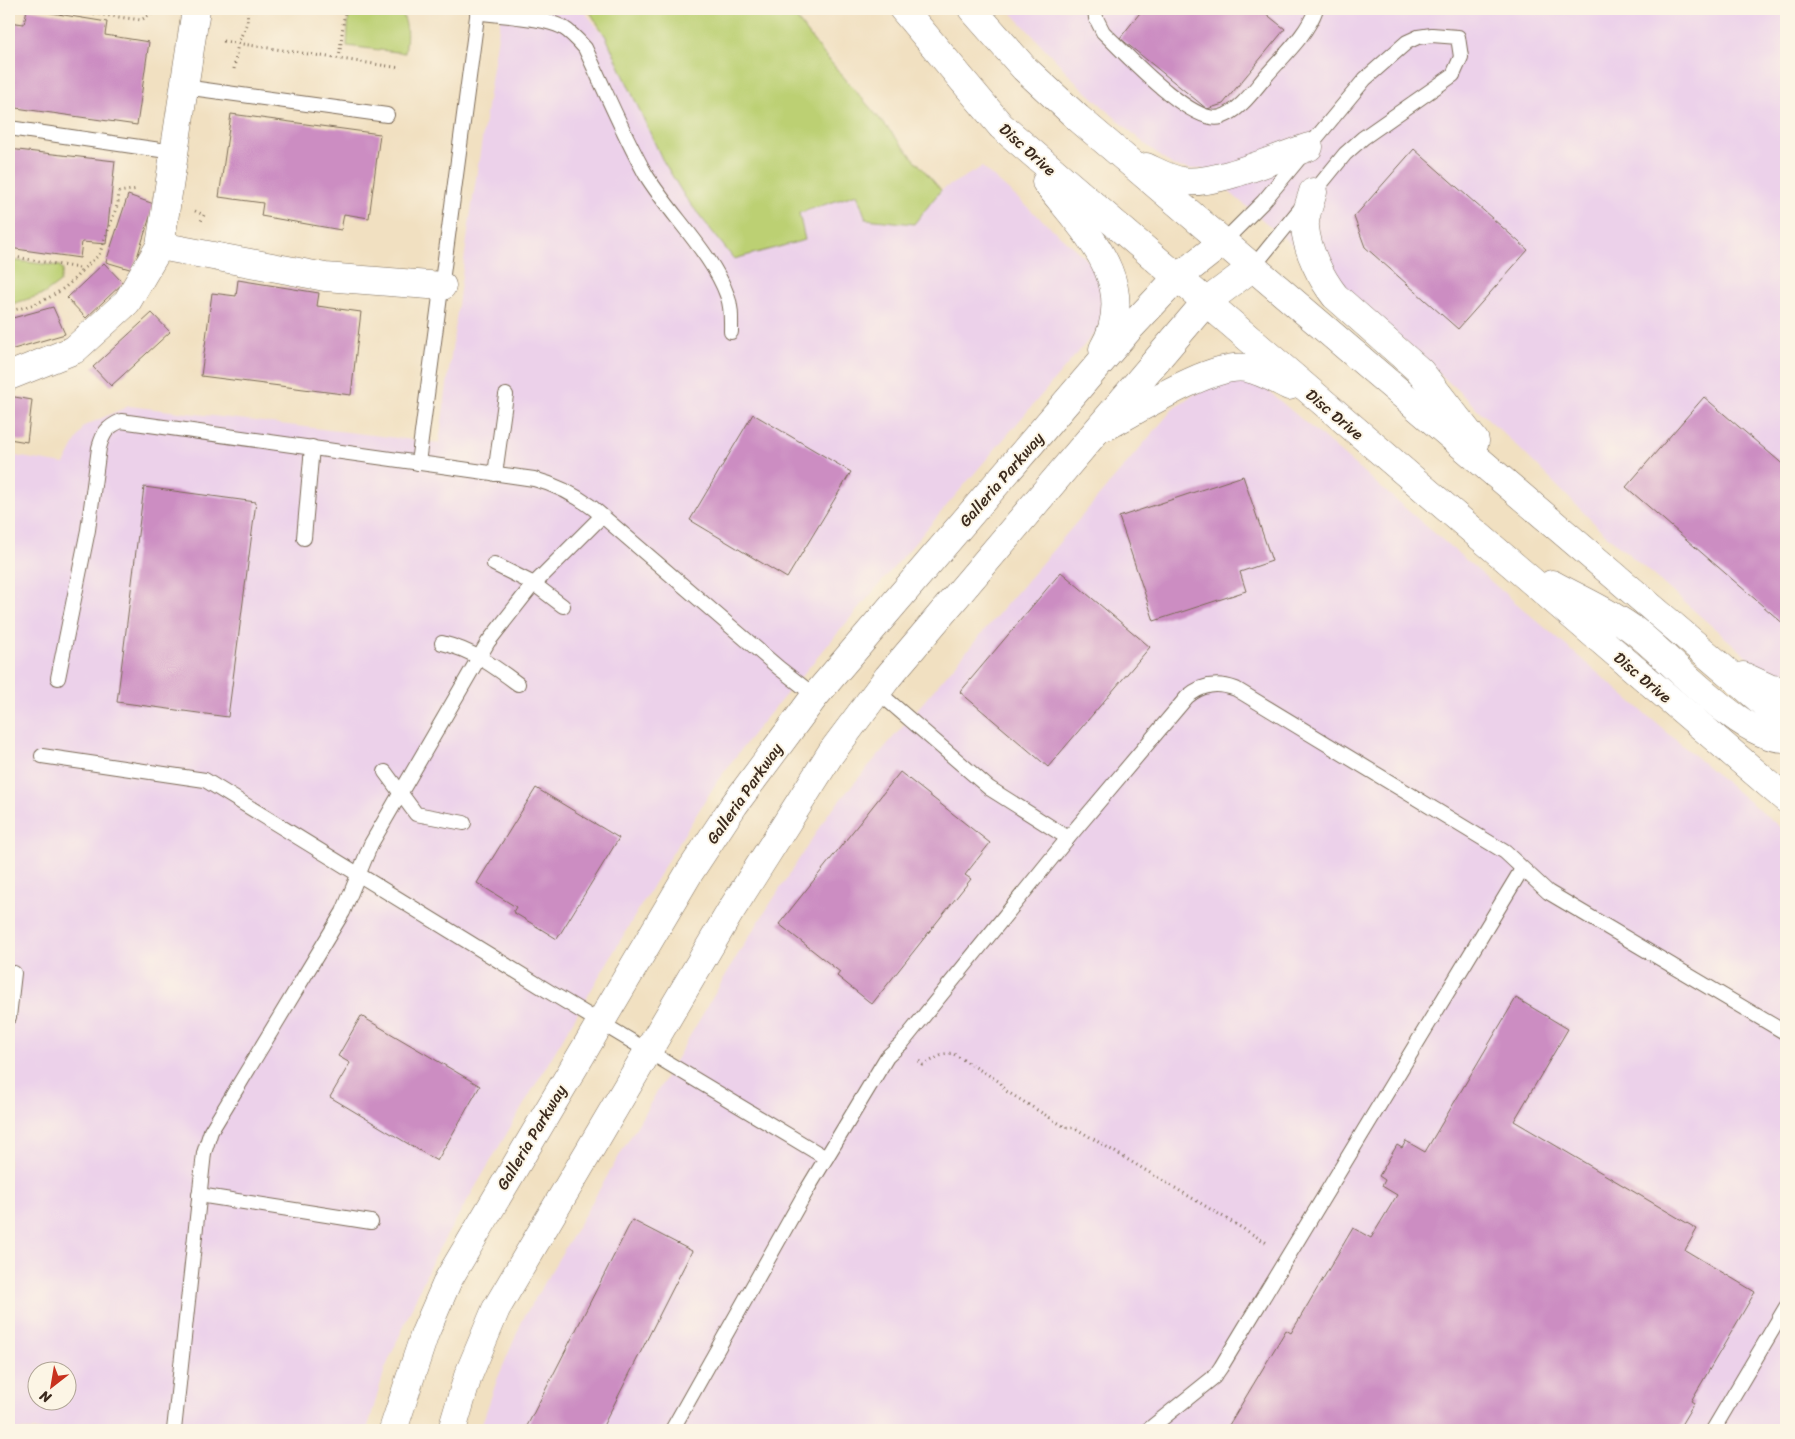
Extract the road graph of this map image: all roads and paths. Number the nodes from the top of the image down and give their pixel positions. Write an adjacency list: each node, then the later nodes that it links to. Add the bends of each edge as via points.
1 (58, 9): 10 (path, via 141,20 159,10)
2 (196, 9): 16 (main road)
3 (248, 9): 12 (path, via 247,22)
4 (344, 9): 13 (path)
5 (903, 9): 18 (main road, Disc Drive)
6 (972, 9): 20 (main road, via 1024,68)
7 (1095, 9): 8 (lane, via 1103,32 1177,101 1210,117 1220,117 1247,98 1307,29)
8 (1316, 9)
9 (478, 10): 31 (lane); 34 (lane, via 549,22 568,31 585,48 647,176 716,272 728,296)
10 (165, 17)
11 (222, 41): 12 (path)
12 (238, 43): 13 (path); 15 (path)
13 (339, 59): 14 (path)
14 (401, 68)
15 (233, 75)
16 (184, 87): 17 (lane); 22 (main road)
17 (386, 115)
18 (1001, 126): 30 (main road, Disc Drive); 38 (main road, via 1090,238 1113,279 1116,319 1109,338)
19 (9, 128): 22 (lane)
20 (1103, 139): 21 (main road, via 1145,166 1181,180 1197,182); 25 (main road)
21 (1309, 147): 24 (lane, via 1365,79 1407,42 1432,35 1458,37 1461,57 1453,75 1364,138 1345,154); 25 (lane, via 1263,202)
22 (174, 152): 26 (main road)
23 (119, 192): 29 (path, via 99,255)
24 (1313, 192): 28 (lane); 43 (main road, via 1305,227 1328,287 1420,371)
25 (1223, 242): 28 (main road); 30 (main road, Galleria Parkway)
26 (160, 246): 31 (main road, via 325,277); 35 (main road, via 127,302 74,350)
27 (9, 256): 29 (path, via 79,268)
28 (1253, 267): 32 (main road); 43 (main road)
29 (81, 271): 33 (path, via 50,296)
30 (1176, 279): 32 (main road, Disc Drive); 38 (main road, Galleria Parkway)
31 (442, 286): 41 (lane)
32 (1205, 303): 37 (main road, Disc Drive); 39 (main road)
33 (9, 312)
34 (731, 332)
35 (9, 376)
36 (506, 395): 42 (lane)
37 (1322, 403): 39 (main road, via 1267,374 1234,368 1217,371 1181,387); 46 (main road, Disc Drive)
38 (1062, 408): 57 (main road, Galleria Parkway)
39 (1094, 433): 56 (main road)
40 (312, 447): 41 (lane); 45 (lane); 53 (lane, via 132,421 110,426 102,435 99,448 88,530)
41 (418, 463): 42 (lane)
42 (495, 474): 44 (lane, via 555,485 575,495)
43 (1512, 488): 51 (main road)
44 (602, 516): 48 (lane); 57 (lane)
45 (304, 538)
46 (1506, 560): 59 (main road, via 1636,631 1738,720 1762,734); 63 (main road, Disc Drive)
47 (494, 564): 48 (lane)
48 (534, 584): 49 (lane); 52 (lane, via 507,615)
49 (564, 606)
50 (442, 644): 52 (lane)
51 (1706, 653): 55 (main road, via 1752,682); 58 (main road)
52 (479, 656): 54 (lane); 62 (lane)
53 (58, 678)
54 (518, 684)
55 (1786, 690)
56 (877, 691): 65 (lane, via 989,788); 72 (main road, via 831,753)
57 (815, 696): 70 (main road, Galleria Parkway, via 734,804)
58 (1786, 722)
59 (1786, 738)
60 (42, 756): 67 (lane, via 205,780)
61 (385, 772): 62 (lane)
62 (401, 792): 64 (lane, via 416,814); 67 (lane)
63 (1786, 799)
64 (464, 823)
65 (1068, 838): 66 (lane, via 1187,697 1197,688 1224,684 1505,852); 74 (lane, via 888,1057)
66 (1522, 869): 71 (lane, via 1548,892); 83 (lane, via 1221,1367 1214,1377)
67 (358, 874): 70 (lane); 75 (lane, via 343,912 211,1132 204,1153)
68 (14, 973): 69 (lane)
69 (9, 1017)
70 (600, 1021): 72 (lane); 80 (main road, Galleria Parkway, via 448,1280 425,1333)
71 (1786, 1033)
72 (648, 1051): 74 (lane); 81 (main road, via 496,1309 468,1376)
73 (918, 1060): 77 (path, via 923,1065 952,1053 1065,1127 1075,1128)
74 (826, 1158): 82 (lane)
75 (199, 1195): 76 (lane); 79 (lane)
76 (371, 1222)
77 (1267, 1243)
78 (1786, 1307): 84 (lane)
79 (174, 1430)
80 (393, 1430)
81 (452, 1430)
82 (672, 1430)
83 (1148, 1430)
84 (1713, 1430)

